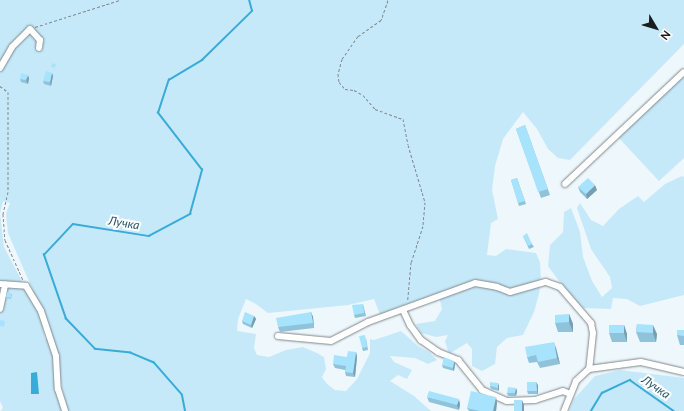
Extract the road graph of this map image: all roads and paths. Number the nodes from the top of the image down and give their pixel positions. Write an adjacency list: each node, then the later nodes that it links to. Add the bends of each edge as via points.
1 (120, 0): 3 (path)
2 (388, 0): 12 (path, via 381,20 358,36 342,59 338,74 339,82 345,88 363,95 375,109 404,120 408,145 424,202 423,226 411,262)
3 (30, 28): 4 (street, via 40,40); 5 (street, via 12,47)
4 (38, 48)
5 (0, 68)
6 (684, 72): 8 (street)
7 (0, 86): 10 (path, via 8,92 8,192 3,214 5,240)
8 (565, 184)
9 (3, 284): 10 (street); 11 (street)
10 (26, 286): 17 (street, via 41,311 56,356 58,389)
11 (0, 309)
12 (406, 309): 13 (street, via 368,322 331,341); 14 (street, via 475,283 510,292 546,282 560,287 591,323 593,333); 16 (street, via 410,325 421,340 438,352 458,360 482,390 507,401 535,400 564,391)
13 (278, 336)
14 (589, 369): 15 (street, via 641,362); 16 (street, via 576,381)
15 (684, 372)
16 (570, 394): 18 (street)
17 (65, 411)
18 (564, 411)

